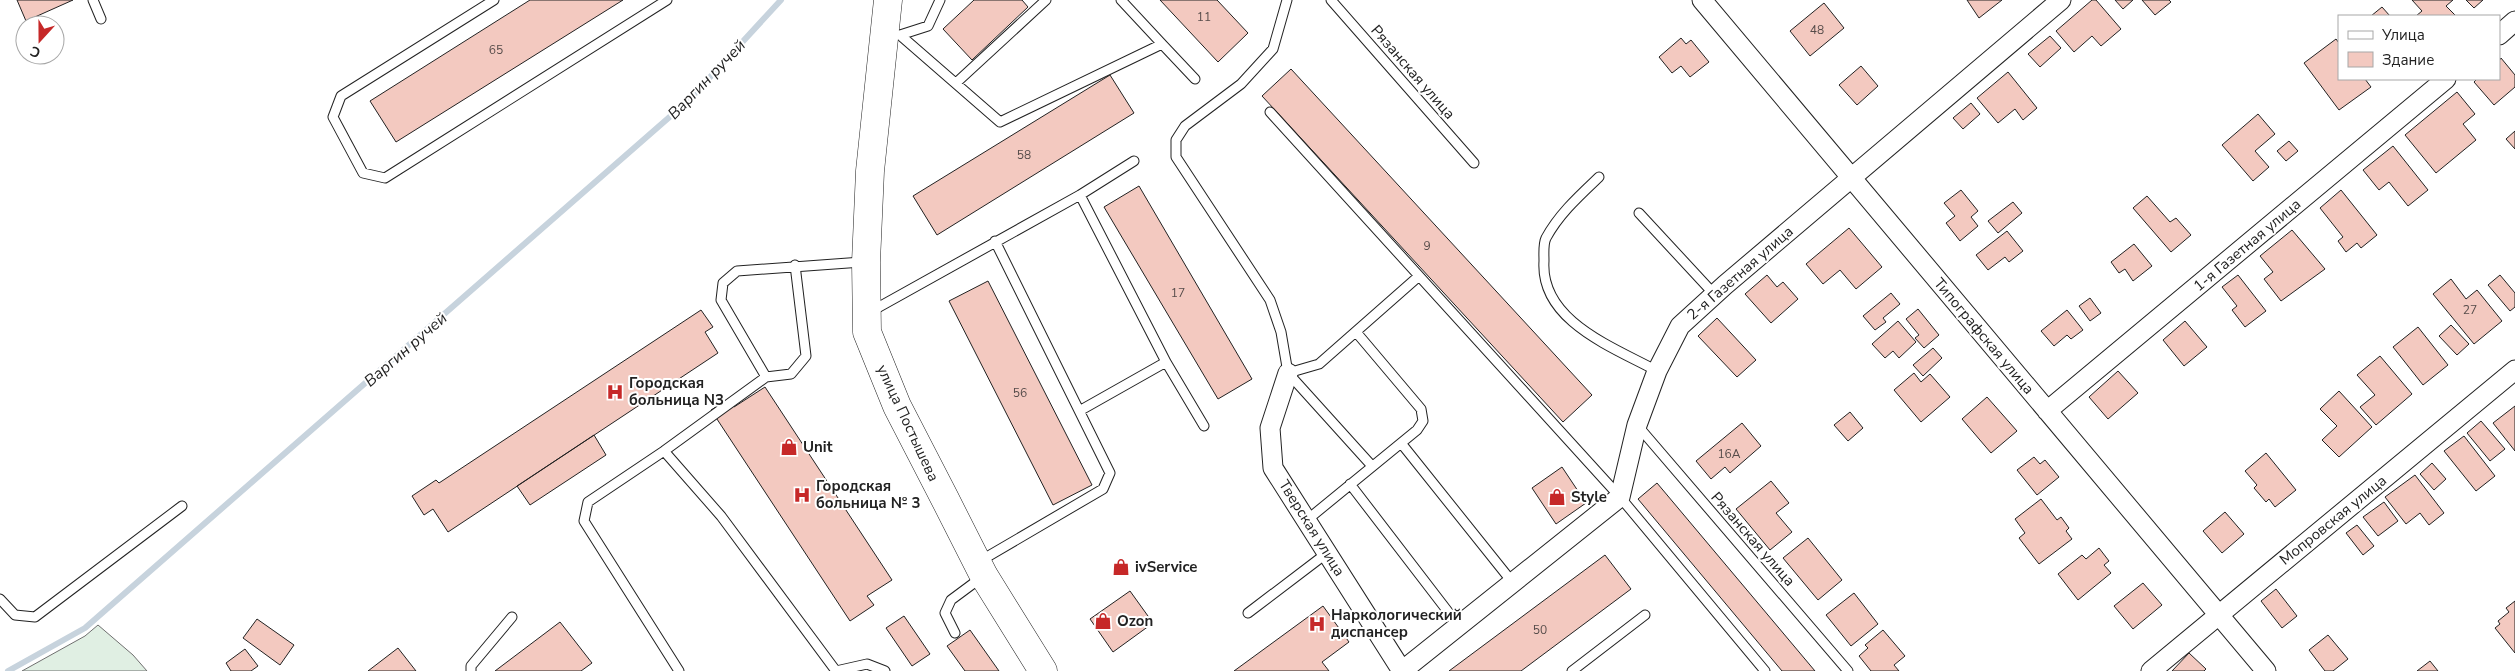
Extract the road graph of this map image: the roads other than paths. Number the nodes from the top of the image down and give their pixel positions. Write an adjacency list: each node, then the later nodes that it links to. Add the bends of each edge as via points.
1 (92, 0): 12 (lane)
2 (494, 0): 3 (lane, via 341,96 333,117 363,173 385,178)
3 (667, 0)
4 (888, 0): 14 (main road, улица Постышева)
5 (940, 0): 14 (lane, via 928,26)
6 (1046, 0): 19 (lane)
7 (1121, 0): 16 (lane)
8 (1287, 0): 37 (lane, via 1273,49 1241,84 1185,126 1176,140 1176,157 1270,300 1281,332)
9 (1331, 0): 22 (lane, Рязанская улица)
10 (1702, 0): 24 (street, Типографская улица)
11 (2061, 0): 24 (street, 2-я Газетная улица)
12 (101, 19)
13 (2515, 21): 15 (street)
14 (892, 34): 19 (lane); 28 (main road, улица Постышева, via 870,171)
15 (2500, 34)
16 (1162, 44): 17 (lane); 19 (lane, via 1000,122)
17 (1195, 79)
18 (2445, 80): 40 (street, 1-я Газетная улица)
19 (956, 83)
20 (1270, 112): 30 (lane)
21 (1134, 161): 25 (lane)
22 (1474, 163)
23 (1599, 177): 36 (lane, via 1563,212 1545,240 1543,275 1556,306 1578,328)
24 (1851, 178): 31 (street, 2-я Газетная улица); 40 (street, Типографская улица)
25 (1080, 195): 27 (lane); 34 (lane)
26 (1639, 213): 31 (lane)
27 (995, 242): 32 (lane); 39 (lane)
28 (866, 262): 29 (lane); 32 (main road, улица Постышева)
29 (795, 265): 38 (lane, via 806,356 791,374); 38 (lane, via 737,271 723,283 721,300)
30 (1419, 276): 33 (lane); 47 (lane)
31 (1714, 294): 36 (street, 2-я Газетная улица, via 1680,326)
32 (865, 315): 51 (main road, улица Постышева, via 867,332 897,406)
33 (1356, 332): 37 (lane, via 1319,364); 43 (lane, via 1421,409 1423,421)
34 (1166, 362): 39 (lane); 42 (lane)
35 (2515, 370): 55 (street, Мопровская улица)
36 (1657, 371): 41 (street, 2-я Газетная улица)
37 (1288, 373): 45 (lane); 49 (street, Тверская улица, via 1270,428 1274,468)
38 (766, 377): 44 (lane)
39 (1080, 410): 51 (lane, via 1110,473 1103,489)
40 (2047, 411): 55 (street, Типографская улица)
41 (1637, 425): 47 (street, 2-я Газетная улица); 68 (lane, Рязанская улица)
42 (1204, 426)
43 (1401, 443): 45 (lane); 52 (lane)
44 (664, 451): 61 (lane, via 588,502 584,521); 62 (lane, via 721,516)
45 (1372, 466): 46 (lane)
46 (1350, 484): 49 (lane); 58 (lane)
47 (1620, 497): 52 (street); 67 (lane)
48 (182, 506): 53 (lane, via 36,617 15,615)
49 (1307, 520): 50 (street, Тверская улица)
50 (1328, 553): 54 (lane); 65 (street, Тверская улица)
51 (981, 569): 59 (lane, via 952,600 945,613); 64 (main road, улица Постышева)
52 (1513, 583): 58 (street)
53 (0, 600)
54 (1248, 613)
55 (2218, 614): 69 (street, Мопровская улица); 70 (street, Типографская улица)
56 (1645, 615): 66 (lane)
57 (512, 617): 60 (lane)
58 (1458, 626): 65 (street)
59 (955, 633)
60 (470, 671)
61 (680, 671)
62 (836, 671): 63 (lane, via 867,664)
63 (885, 671)
64 (1042, 671)
65 (1402, 671)
66 (1572, 671)
67 (1765, 671)
68 (1848, 671)
69 (2151, 671)
70 (2266, 671)

